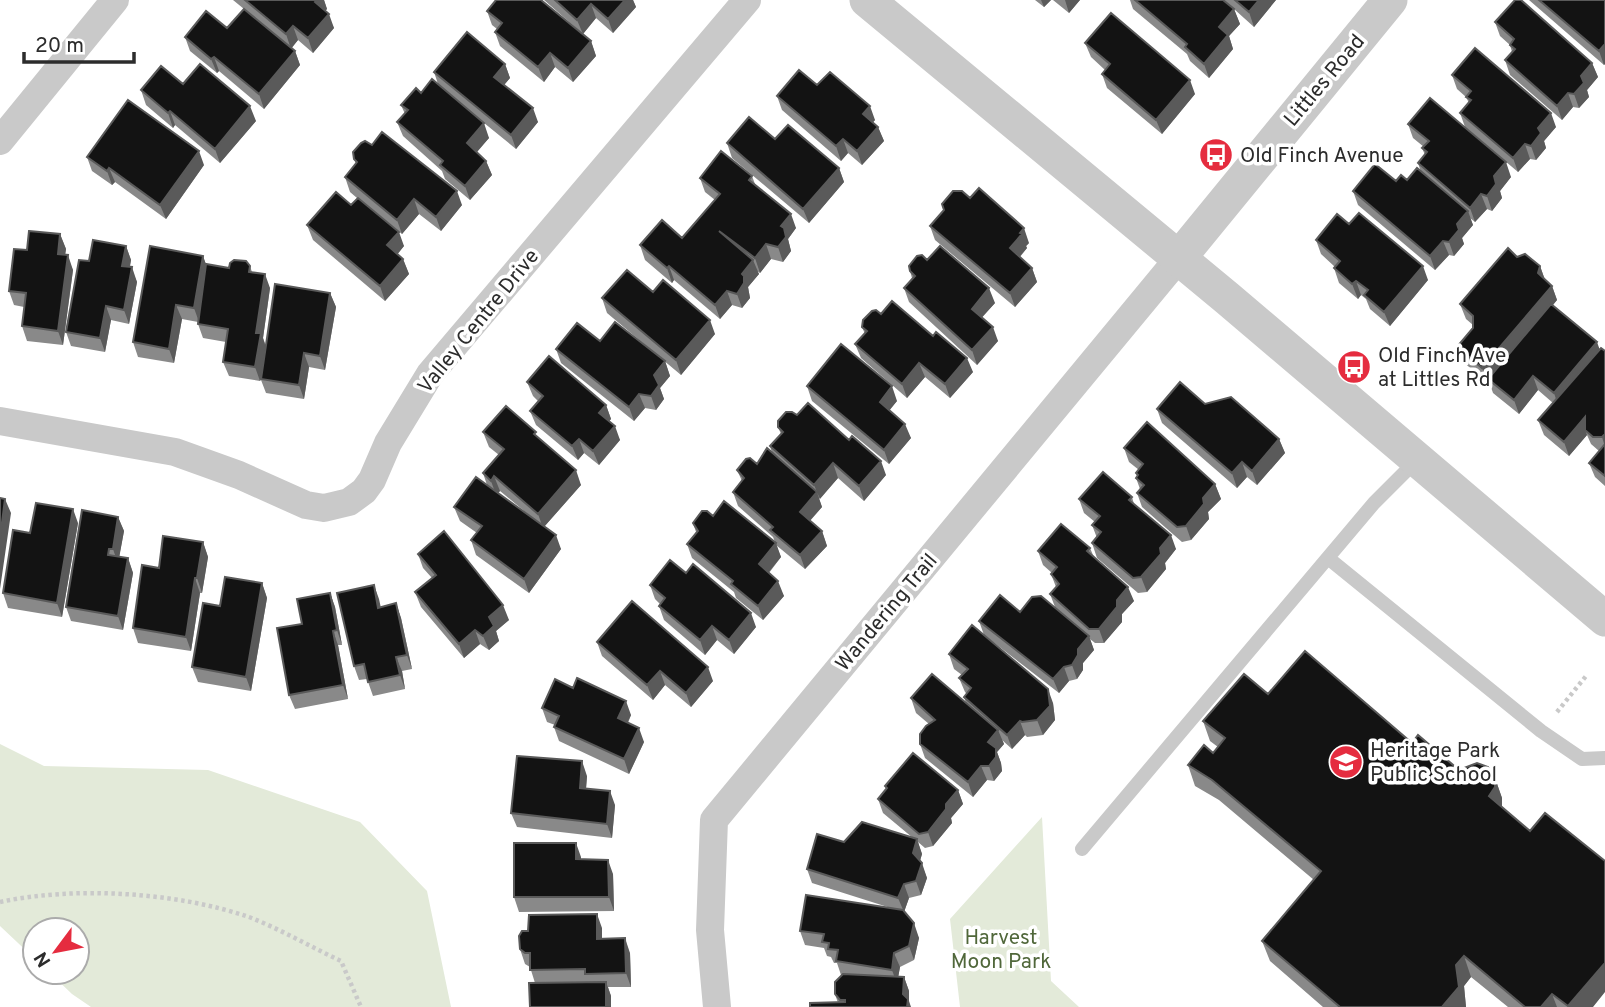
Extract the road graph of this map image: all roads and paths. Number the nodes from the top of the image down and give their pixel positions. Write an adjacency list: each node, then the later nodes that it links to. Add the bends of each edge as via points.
1 (115, 0): 5 (street)
2 (747, 0): 7 (street, Valley Centre Drive, via 430,374 388,443 372,480 349,502 324,508 306,505 175,452)
3 (867, 0): 6 (street)
4 (1390, 0): 6 (street, Littles Road)
5 (0, 141)
6 (1178, 259): 8 (street); 15 (street, Wandering Trail, via 713,820 710,930)
7 (0, 422)
8 (1418, 459): 9 (lane); 10 (street)
9 (1328, 558): 11 (lane, via 1541,731 1582,759); 12 (lane)
10 (1605, 619)
11 (1605, 758)
12 (1082, 849)
13 (0, 902): 14 (path, via 86,893 186,900 250,918 341,961)
14 (361, 1007)
15 (717, 1007)

